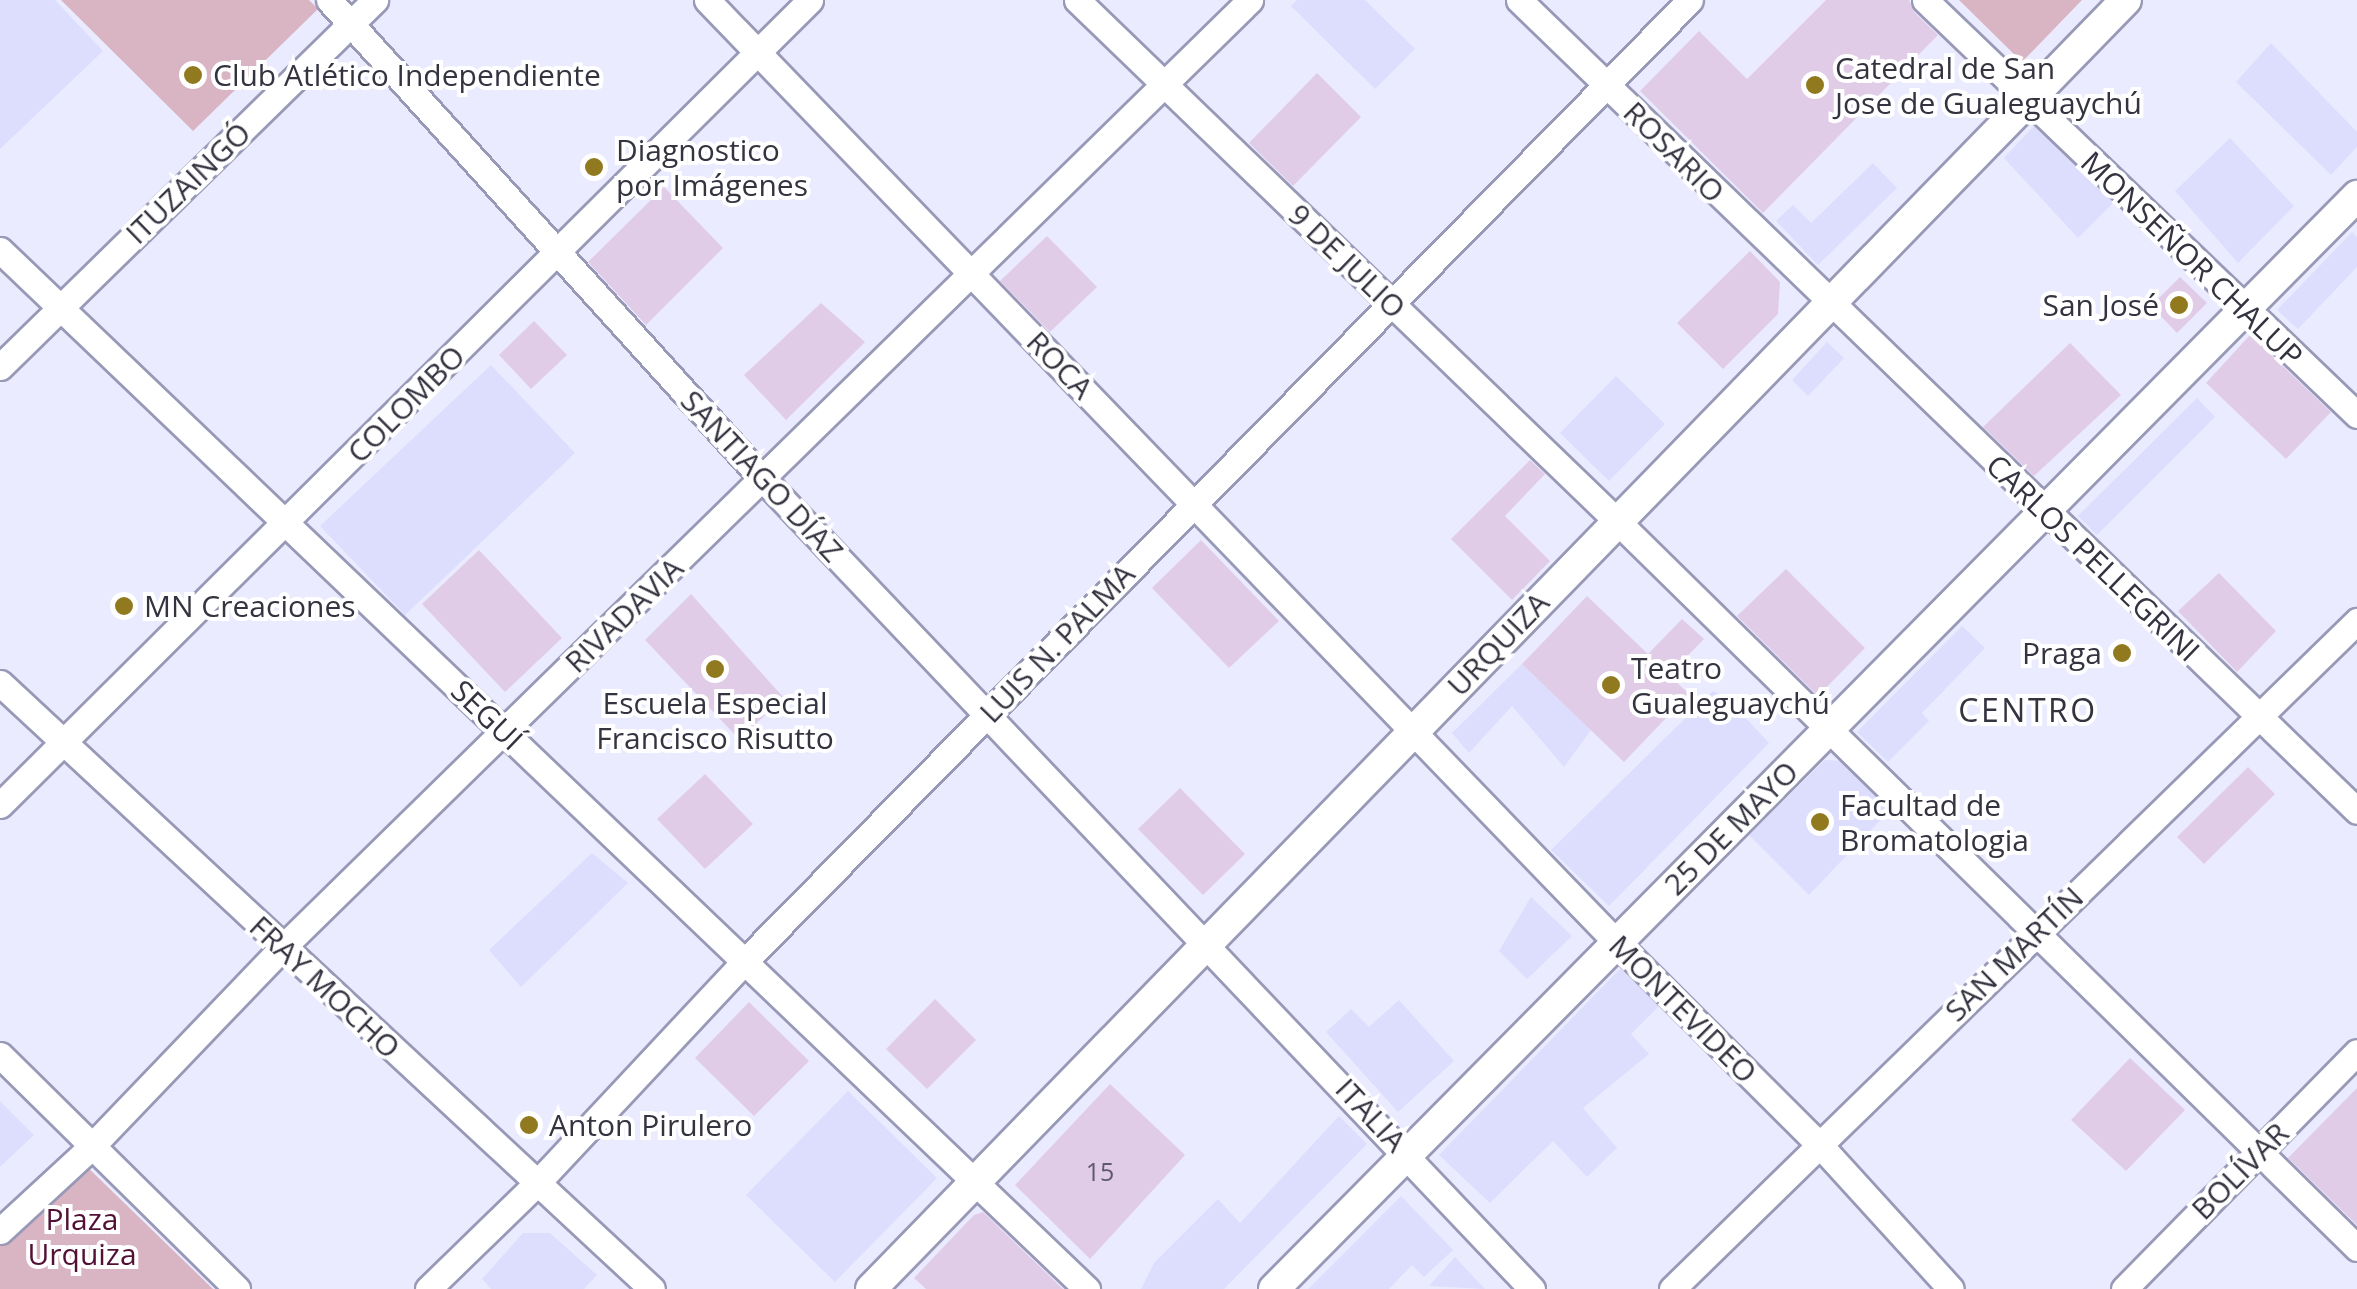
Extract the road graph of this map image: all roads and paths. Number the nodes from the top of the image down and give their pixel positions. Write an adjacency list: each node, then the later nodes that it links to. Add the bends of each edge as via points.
1 (329, 0): 11 (street, SANTIAGO DÍAZ)
2 (376, 0): 11 (street, ITUZAINGÓ)
3 (707, 0): 12 (street, ROCA)
4 (810, 0): 12 (street, COLOMBO)
5 (1076, 0): 13 (street, 9 DE JULIO)
6 (1250, 0): 13 (street, RIVADAVIA)
7 (1519, 0): 14 (street, ROSARIO)
8 (1690, 0): 14 (street, LUIS N. PALMA)
9 (1925, 0): 15 (street)
10 (2126, 0): 15 (street, URQUIZA)
11 (350, 24): 18 (street, SANTIAGO DÍAZ); 22 (street, ITUZAINGÓ)
12 (757, 52): 18 (street, COLOMBO); 19 (street, ROCA)
13 (1164, 84): 19 (street, RIVADAVIA); 20 (street, 9 DE JULIO)
14 (1606, 85): 20 (street, LUIS N. PALMA); 21 (street, ROSARIO)
15 (2028, 101): 21 (street, URQUIZA); 23 (street, MONSEÑOR CHALUP)
16 (2357, 196): 23 (street, 25 DE MAYO)
17 (0, 250): 22 (street, SEGUÍ)
18 (556, 256): 26 (street, SANTIAGO DÍAZ); 30 (street, COLOMBO)
19 (972, 274): 26 (street, RIVADAVIA); 27 (street, ROCA)
20 (1391, 304): 27 (street, LUIS N. PALMA); 29 (street, 9 DE JULIO)
21 (1829, 305): 28 (street, CARLOS PELLEGRINI); 29 (street, URQUIZA)
22 (60, 308): 24 (street, ITUZAINGÓ); 30 (street, SEGUÍ)
23 (2244, 310): 25 (street, MONSEÑOR CHALUP); 28 (street, 25 DE MAYO)
24 (0, 367)
25 (2357, 415)
26 (763, 479): 33 (street, SANTIAGO DÍAZ); 37 (street, RIVADAVIA)
27 (1194, 504): 33 (street, LUIS N. PALMA); 36 (street, ROCA)
28 (2044, 512): 34 (street, CARLOS PELLEGRINI); 35 (street, 25 DE MAYO)
29 (1618, 522): 35 (street, 9 DE JULIO); 36 (street, URQUIZA)
30 (286, 524): 37 (street, SEGUÍ); 38 (street, COLOMBO)
31 (2357, 620): 34 (street, SAN MARTÍN)
32 (0, 683): 38 (street, FRAY MOCHO)
33 (988, 713): 42 (street, SANTIAGO DÍAZ); 45 (street, LUIS N. PALMA)
34 (2258, 717): 40 (street, CARLOS PELLEGRINI); 41 (street, SAN MARTÍN)
35 (1828, 729): 41 (street, 9 DE JULIO); 43 (street, 25 DE MAYO)
36 (1414, 730): 42 (street, URQUIZA); 43 (street, MONTEVIDEO)
37 (505, 732): 44 (street, RIVADAVIA); 45 (street, SEGUÍ)
38 (63, 743): 39 (street, COLOMBO); 44 (street, FRAY MOCHO)
39 (0, 805)
40 (2357, 812)
41 (2036, 934): 48 (street, SAN MARTÍN); 50 (street, 9 DE JULIO)
42 (1207, 942): 51 (street, ITALIA); 53 (street, URQUIZA)
43 (1616, 943): 48 (street, MONTEVIDEO); 51 (street, 25 DE MAYO)
44 (282, 948): 49 (street, RIVADAVIA); 52 (street, FRAY MOCHO)
45 (744, 962): 52 (street, LUIS N. PALMA); 53 (street, SEGUÍ)
46 (2357, 1052): 50 (street, BOLÍVAR)
47 (0, 1055): 49 (street)
48 (1818, 1142): 63 (street, SAN MARTÍN); 64 (street, MONTEVIDEO)
49 (92, 1146): 54 (street, RIVADAVIA); 56 (street)
50 (2259, 1152): 55 (street, 9 DE JULIO); 65 (street, BOLÍVAR)
51 (1408, 1154): 61 (street, 25 DE MAYO); 62 (street, ITALIA)
52 (539, 1182): 57 (street, LUIS N. PALMA); 58 (street, FRAY MOCHO)
53 (974, 1182): 59 (street, URQUIZA); 60 (street, SEGUÍ)
54 (0, 1231)
55 (2357, 1248)
56 (238, 1289)
57 (428, 1289)
58 (652, 1289)
59 (871, 1289)
60 (1087, 1289)
61 (1274, 1289)
62 (1532, 1289)
63 (1672, 1289)
64 (1951, 1289)
65 (2124, 1289)

